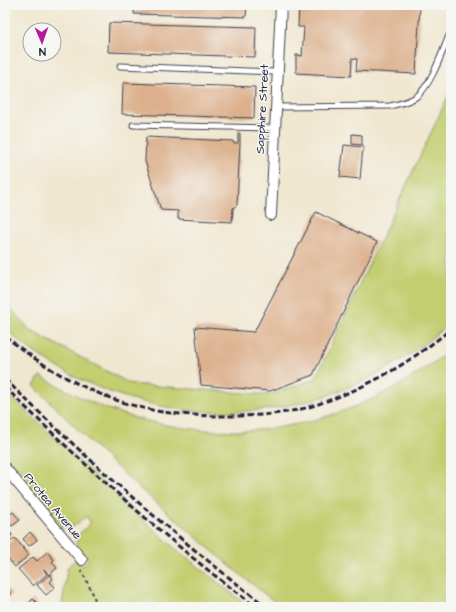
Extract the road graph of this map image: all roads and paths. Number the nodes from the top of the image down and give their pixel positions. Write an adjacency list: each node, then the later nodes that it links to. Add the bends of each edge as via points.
1 (281, 5): 4 (street, Sapphire Street)
2 (451, 31): 5 (lane, via 429,82 417,96 405,102 390,106)
3 (120, 66): 4 (lane)
4 (277, 72): 5 (street, Sapphire Street)
5 (275, 107): 7 (street, Sapphire Street)
6 (133, 125): 7 (lane)
7 (274, 128): 8 (street, Sapphire Street)
8 (271, 215)
9 (5, 468): 10 (street, Protea Avenue)
10 (82, 560): 11 (path, via 80,567)
11 (97, 607)

